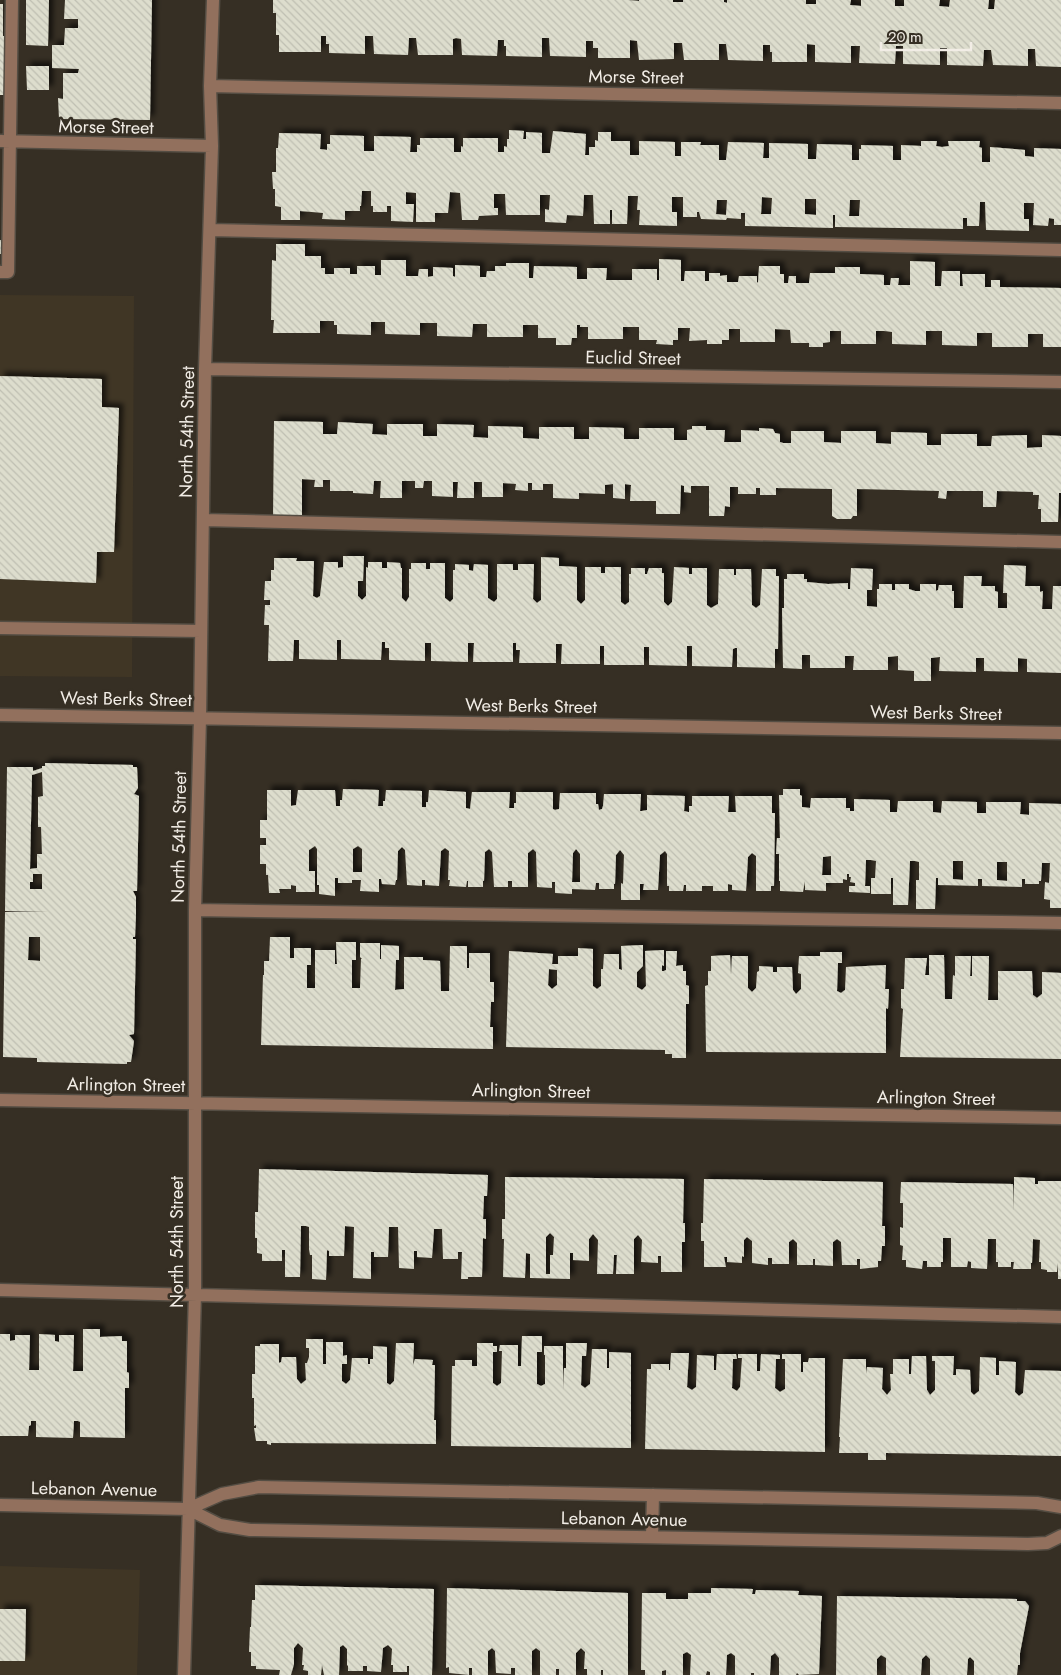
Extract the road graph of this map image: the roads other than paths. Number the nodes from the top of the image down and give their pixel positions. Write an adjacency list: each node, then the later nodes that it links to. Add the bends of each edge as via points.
1 (12, 0): 5 (street)
2 (213, 0): 3 (street, North 54th Street)
3 (210, 86): 4 (street, Morse Street); 6 (street, North 54th Street)
4 (1061, 103)
5 (5, 142): 6 (street, Morse Street); 9 (street, via 8,272)
6 (212, 146): 7 (street, North 54th Street)
7 (210, 230): 8 (street); 10 (street, North 54th Street)
8 (1061, 250)
9 (0, 272)
10 (205, 369): 11 (street, Euclid Street); 12 (street, North 54th Street)
11 (1061, 382)
12 (202, 520): 13 (street); 15 (street, North 54th Street)
13 (1061, 542)
14 (0, 628): 15 (street)
15 (201, 631): 17 (street, North 54th Street)
16 (0, 714): 17 (street, West Berks Street)
17 (200, 718): 18 (street, West Berks Street); 19 (street, North 54th Street)
18 (1061, 733)
19 (195, 910): 20 (street); 22 (street, North 54th Street)
20 (1061, 923)
21 (0, 1100): 22 (street, Arlington Street)
22 (194, 1104): 23 (street, Arlington Street); 25 (street, North 54th Street)
23 (1061, 1118)
24 (0, 1290): 25 (street)
25 (195, 1294): 26 (street); 30 (street, North 54th Street)
26 (1061, 1317)
27 (653, 1495): 29 (street, Lebanon Avenue, via 1038,1503); 30 (street, Lebanon Avenue, via 259,1488 222,1494); 32 (street)
28 (0, 1505): 30 (street, Lebanon Avenue)
29 (1061, 1507)
30 (188, 1509): 32 (street, Lebanon Avenue, via 220,1524 250,1530); 33 (street, North 54th Street)
31 (1061, 1536): 32 (street, Lebanon Avenue, via 1047,1543 1028,1544)
32 (652, 1537)
33 (184, 1675)

